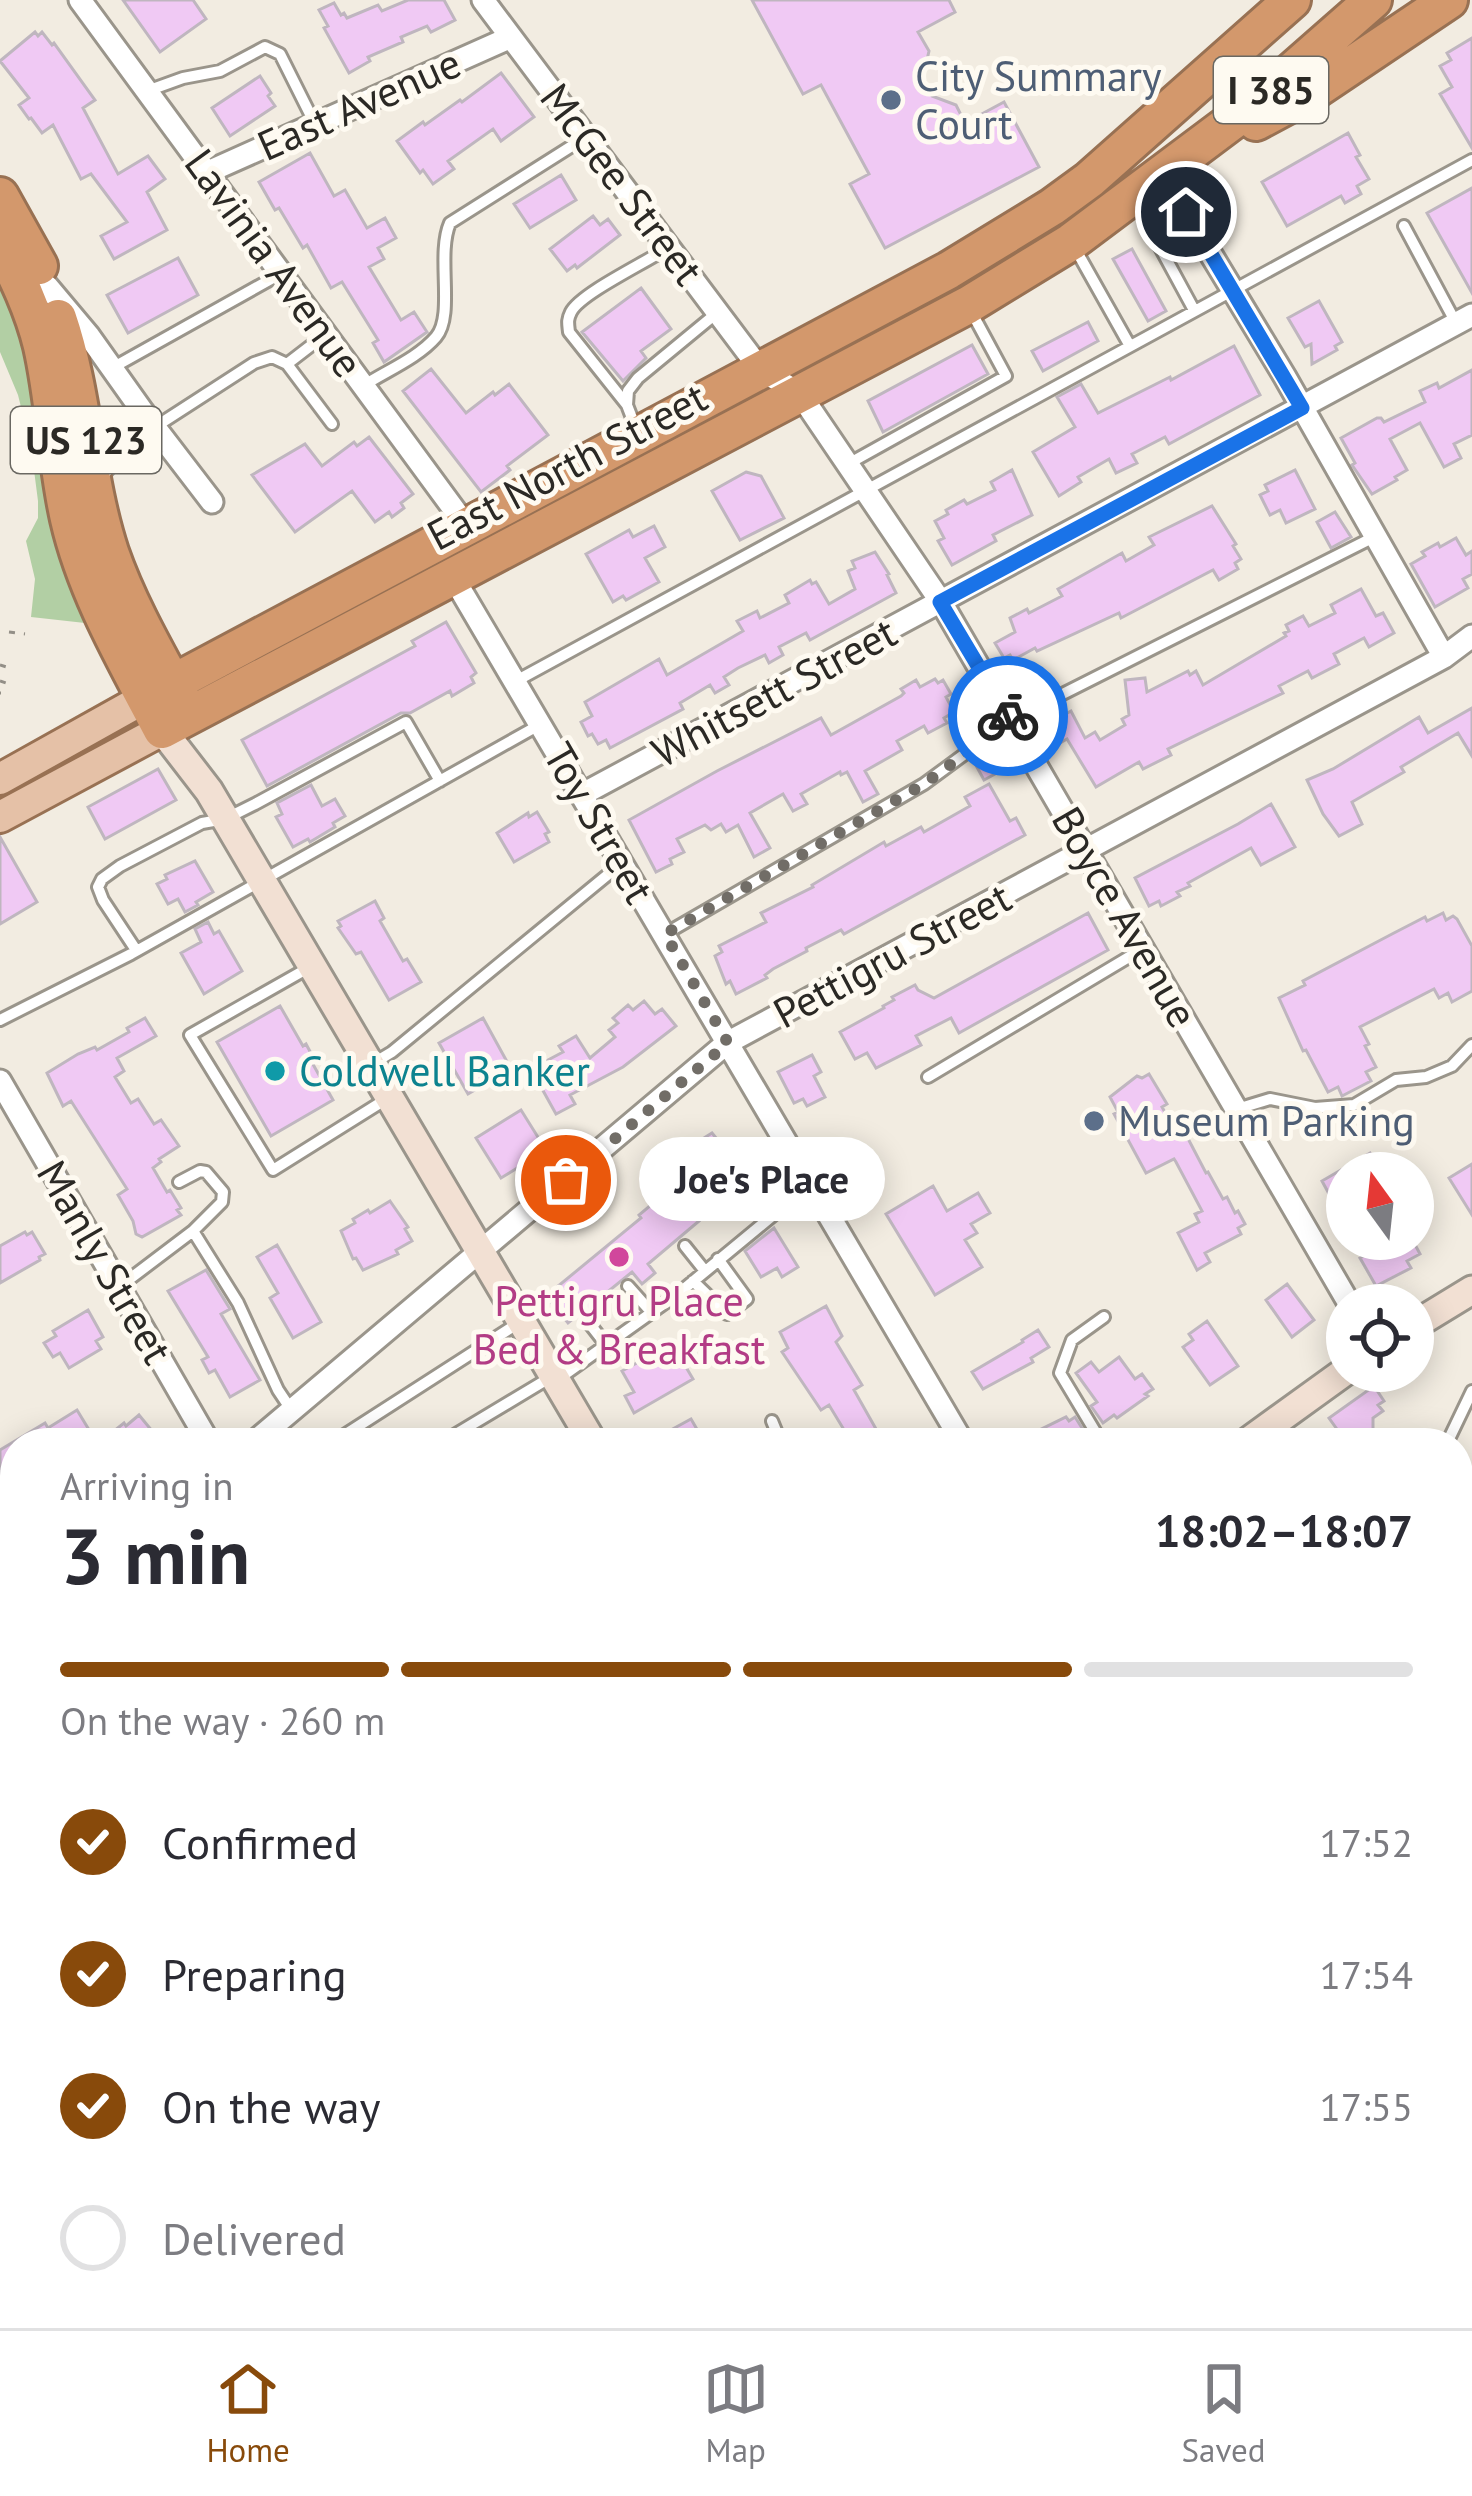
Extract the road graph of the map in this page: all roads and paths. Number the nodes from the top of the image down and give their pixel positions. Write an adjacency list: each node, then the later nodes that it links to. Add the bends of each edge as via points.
1 (80, 0): 8 (street, Lavinia Avenue)
2 (483, 0): 7 (street, McGee Street)
3 (1256, 0): 10 (highway)
4 (1292, 0): 10 (highway, I 385)
5 (1373, 0): 14 (highway, I 385)
6 (1449, 0): 14 (highway, via 1312,92)
7 (511, 37): 9 (street, East Avenue); 11 (street, McGee Street)
8 (147, 91): 9 (lane, via 220,71 265,47 280,55); 13 (street, Lavinia Avenue)
9 (316, 124): 13 (street, East Avenue)
10 (1151, 128): 32 (highway, East North Street, via 1052,207)
11 (586, 137): 20 (street, McGee Street); 33 (lane, via 450,223 443,238 444,323 418,352)
12 (1472, 160): 23 (lane)
13 (208, 172): 21 (street, Lavinia Avenue)
14 (1163, 173): 18 (highway, East North Street)
15 (0, 196): 22 (highway, US 123)
16 (1186, 212): 23 (street); 25 (lane, via 1149,227)
17 (1404, 226): 27 (lane)
18 (1071, 242): 24 (highway, East North Street); 29 (lane)
19 (0, 243): 54 (highway, US 123, via 41,344 75,541 106,621)
20 (669, 247): 26 (street, McGee Street); 36 (lane, via 585,297 568,322)
21 (282, 274): 28 (street, Lavinia Avenue); 31 (lane)
22 (47, 286): 31 (street); 40 (highway, US 123)
23 (1233, 289): 25 (lane); 35 (street)
24 (968, 305): 34 (highway, East North Street); 39 (lane, via 1006,376)
25 (1195, 310): 29 (lane)
26 (718, 313): 32 (street, McGee Street); 36 (lane, via 638,378 628,391)
27 (1464, 319): 35 (street, Whitsett Street)
28 (326, 334): 30 (lane); 33 (street, Lavinia Avenue)
29 (1130, 346): 41 (lane)
30 (287, 364): 37 (lane); 38 (lane, via 272,357 254,363)
31 (112, 368): 38 (street)
32 (760, 369): 34 (street, Boyce Avenue); 36 (highway, East North Street)
33 (363, 386): 43 (street, Lavinia Avenue)
34 (800, 394): 39 (street, Boyce Avenue); 45 (highway, East North Street)
35 (1302, 408): 44 (street); 46 (street, Whitsett Street)
36 (633, 420): 43 (highway, East North Street)
37 (332, 424)
38 (160, 434): 40 (street, via 116,455); 42 (street)
39 (848, 464): 41 (street, Boyce Avenue)
40 (93, 481): 54 (highway, US 123, via 110,552)
41 (867, 490): 46 (street, Boyce Avenue); 53 (lane)
42 (212, 502)
43 (466, 527): 54 (highway, East North Street)
44 (1376, 536): 50 (street); 55 (lane)
45 (453, 577): 53 (street, Toy Street); 54 (highway, East North Street)
46 (940, 602): 55 (street, Boyce Avenue); 59 (street, Whitsett Street)
47 (8, 632): 48 (path)
48 (25, 634)
49 (1472, 636): 50 (street, Pettigru Street)
50 (1444, 657): 62 (street, Pettigru Street)
51 (0, 665): 52 (path)
52 (13, 669)
53 (516, 681): 56 (street, Toy Street)
54 (168, 707): 57 (main road); 60 (main road, East North Street); 61 (street)
55 (1011, 720): 62 (street, Boyce Avenue); 65 (lane, via 924,784)
56 (541, 724): 58 (lane); 59 (street, Toy Street)
57 (0, 779)
58 (440, 781): 61 (lane, via 406,722); 64 (lane)
59 (581, 795): 63 (street, Toy Street)
60 (0, 817)
61 (225, 819): 64 (street); 67 (lane, via 202,823 102,879 103,899)
62 (1087, 851): 66 (street, Boyce Avenue); 70 (street, Pettigru Street)
63 (622, 863): 65 (street, Toy Street); 72 (lane)
64 (261, 879): 67 (lane); 68 (street)
65 (665, 934): 70 (street, Toy Street)
66 (1144, 948): 73 (lane); 76 (street, Boyce Avenue)
67 (136, 950): 69 (lane)
68 (313, 966): 72 (street); 75 (lane, via 190,1035 273,1170)
69 (0, 1020)
70 (728, 1043): 78 (street, Toy Street); 81 (street, Pettigru Street)
71 (1472, 1045): 76 (lane, via 1452,1066 1396,1080 1354,1105 1270,1099)
72 (371, 1065): 75 (street)
73 (928, 1077)
74 (0, 1081): 87 (street, Manly Street)
75 (390, 1096): 81 (street)
76 (1237, 1109): 85 (street, Boyce Avenue)
77 (179, 1182): 79 (lane, via 206,1172 223,1192)
78 (811, 1184): 82 (lane); 106 (street, Toy Street)
79 (193, 1231): 87 (lane); 98 (lane)
80 (685, 1246): 83 (lane)
81 (482, 1251): 92 (street); 98 (street, Pettigru Street)
82 (718, 1259): 83 (lane); 84 (lane, via 747,1299 727,1314)
83 (705, 1270): 84 (lane)
84 (693, 1281): 89 (lane)
85 (1338, 1284)
86 (628, 1286): 89 (lane)
87 (119, 1287): 100 (street, Manly Street)
88 (1472, 1290): 90 (street)
89 (652, 1313): 94 (lane)
90 (1434, 1313)
91 (1104, 1317): 107 (lane, via 1072,1340 1060,1373)
92 (522, 1321): 95 (street); 102 (lane)
93 (589, 1324): 94 (lane)
94 (607, 1346): 95 (lane)
95 (555, 1378): 103 (lane); 104 (street)
96 (1326, 1385): 108 (street)
97 (1472, 1391): 109 (lane)
98 (292, 1411): 101 (street, Pettigru Street)
99 (772, 1421): 105 (lane)
100 (200, 1428)
101 (272, 1428)
102 (355, 1428)
103 (467, 1428)
104 (584, 1428)
105 (775, 1428)
106 (954, 1428)
107 (1093, 1428)
108 (1267, 1428)
109 (1455, 1428)

